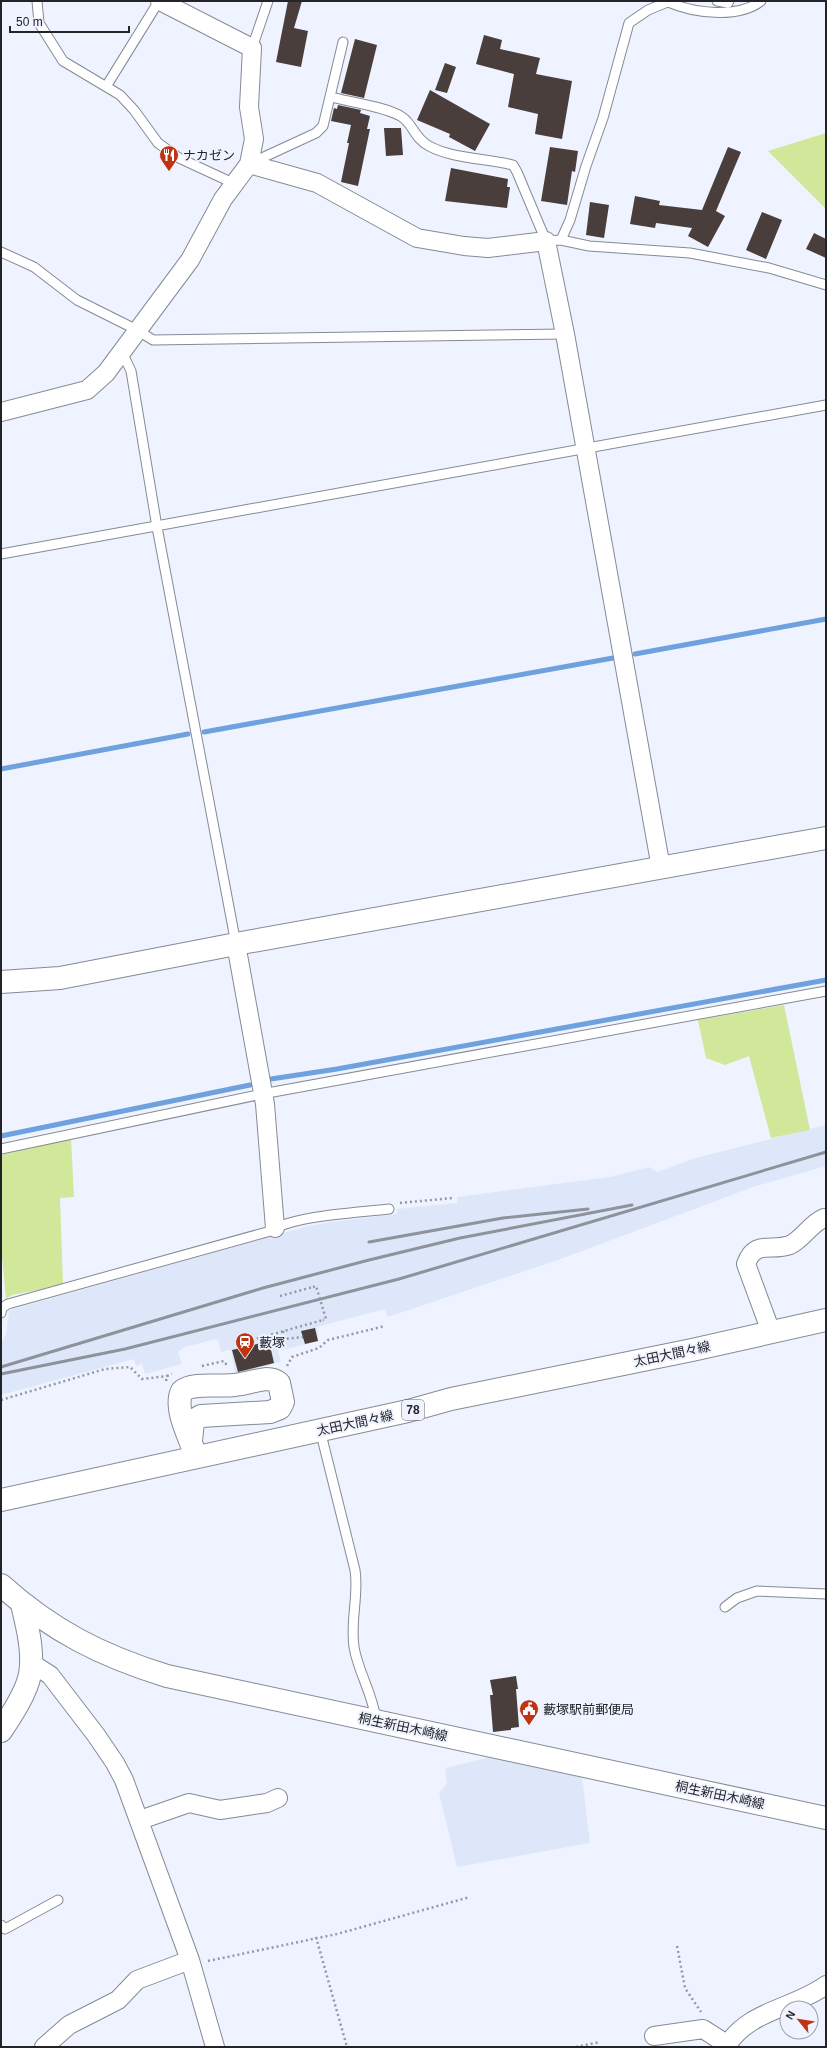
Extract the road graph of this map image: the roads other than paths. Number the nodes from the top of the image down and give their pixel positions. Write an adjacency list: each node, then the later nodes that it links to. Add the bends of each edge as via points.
1 (37, 1): 10 (lane, via 39,23 63,61)
2 (160, 1): 9 (street); 10 (lane)
3 (268, 1): 9 (lane)
4 (669, 1): 7 (lane, via 687,8 727,12 746,8); 14 (lane, via 648,10 629,23 603,118 570,220)
5 (717, 1): 6 (lane)
6 (729, 1)
7 (761, 1)
8 (343, 42): 11 (lane)
9 (252, 48): 12 (street, via 249,108 254,139)
10 (107, 85): 13 (lane, via 134,110 158,143 179,158)
11 (331, 97): 12 (lane, via 322,126 316,133); 14 (lane, via 402,117 419,140 443,152 512,165)
12 (249, 164): 13 (street); 14 (street, via 317,182 417,238 488,248)
13 (233, 183): 17 (street, via 190,260)
14 (554, 240): 16 (lane, via 604,247 690,253 769,268); 18 (street)
15 (1, 252): 17 (lane, via 34,267 77,300)
16 (826, 284)
17 (137, 330): 18 (lane, via 153,340); 19 (street)
18 (565, 334): 22 (street)
19 (122, 352): 21 (street, via 106,373 87,390); 23 (lane, via 131,371)
20 (826, 405): 22 (lane)
21 (1, 412)
22 (586, 449): 23 (lane); 26 (street)
23 (157, 527): 24 (lane); 27 (lane)
24 (1, 554)
25 (826, 838): 26 (main road)
26 (661, 868): 27 (main road)
27 (236, 944): 28 (main road, via 60,978); 30 (street)
28 (1, 982)
29 (826, 991): 30 (lane)
30 (262, 1094): 31 (lane); 34 (street, via 265,1104)
31 (1, 1149)
32 (389, 1209): 34 (lane, via 317,1218)
33 (824, 1218): 37 (street, via 788,1246 758,1248 748,1259 746,1264)
34 (275, 1228): 35 (lane, via 8,1304 2,1308)
35 (1, 1313)
36 (826, 1320): 37 (main road, 太田大間々線 / 78)
37 (771, 1332): 38 (main road, 太田大間々線 / 78, via 451,1399)
38 (320, 1430): 39 (main road, 太田大間々線 / 78); 46 (lane, via 355,1570 357,1581 352,1630 354,1648 375,1709)
39 (194, 1449): 39 (main road, via 184,1427 179,1401 182,1391 216,1385 233,1386 267,1379 279,1383 283,1402 280,1408 270,1412 201,1416 193,1421); 40 (main road, 太田大間々線 / 78)
40 (1, 1500)
41 (1, 1585): 43 (main road, 桐生新田木崎線)
42 (826, 1594): 44 (lane, via 757,1591 737,1598)
43 (22, 1604): 45 (main road, via 30,1643); 46 (main road, 桐生新田木崎線, via 82,1643 137,1667 203,1685)
44 (725, 1607)
45 (31, 1663): 47 (main road, via 28,1682); 50 (street, via 50,1675 108,1752 124,1780)
46 (376, 1721): 49 (main road, 桐生新田木崎線)
47 (1, 1731)
48 (278, 1798): 50 (street, via 267,1803 220,1810 189,1803)
49 (826, 1818)
50 (140, 1820): 53 (street)
51 (58, 1900): 52 (lane, via 5,1929)
52 (1, 1925)
53 (191, 1963): 57 (street, via 137,1980 118,2000 76,2020); 58 (street)
54 (826, 1985): 56 (street, via 759,2016 733,2036)
55 (654, 2036): 56 (street, via 703,2029)
56 (727, 2046)
57 (44, 2047)
58 (215, 2047)

